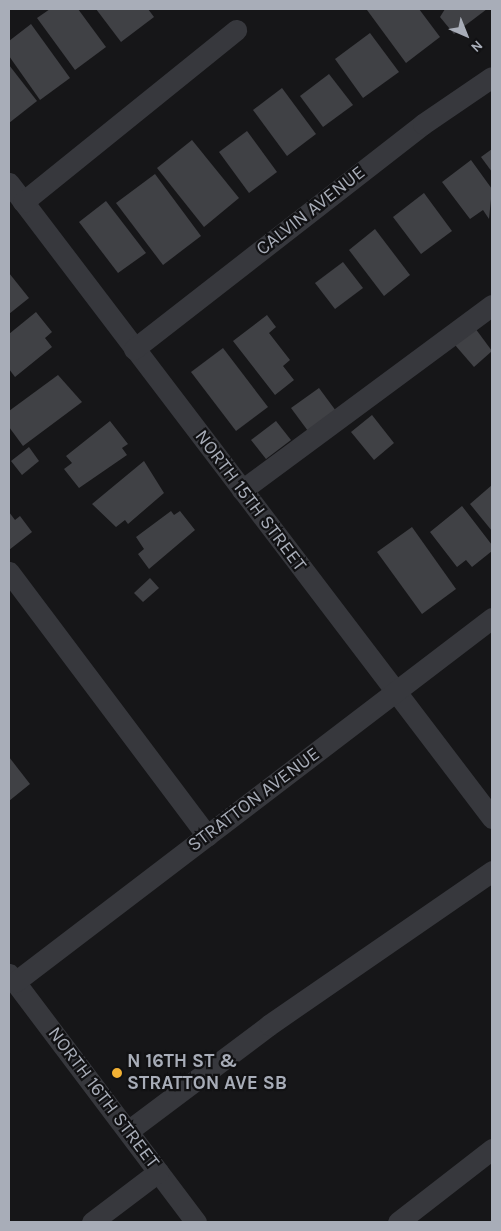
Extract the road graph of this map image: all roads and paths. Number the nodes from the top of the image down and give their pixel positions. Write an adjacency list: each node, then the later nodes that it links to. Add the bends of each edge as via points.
1 (236, 30): 4 (street)
2 (492, 77): 6 (street, CALVIN AVENUE, via 423,124)
3 (9, 183): 4 (street, NORTH 15TH STREET)
4 (23, 202): 6 (street, NORTH 15TH STREET)
5 (492, 305): 7 (street)
6 (134, 349): 7 (street, NORTH 15TH STREET)
7 (242, 490): 10 (street, NORTH 15TH STREET)
8 (9, 572): 12 (street)
9 (492, 618): 10 (street, STRATTON AVENUE)
10 (396, 692): 11 (street, NORTH 15TH STREET); 12 (street, STRATTON AVENUE)
11 (492, 818)
12 (207, 836): 14 (street, STRATTON AVENUE)
13 (492, 871): 15 (street, via 269,1025)
14 (12, 978): 15 (street, NORTH 16TH STREET)
15 (128, 1131): 17 (street, NORTH 16TH STREET)
16 (492, 1149): 20 (street)
17 (158, 1172): 18 (street); 19 (street, NORTH 16TH STREET)
18 (92, 1222)
19 (196, 1222)
20 (398, 1222)

